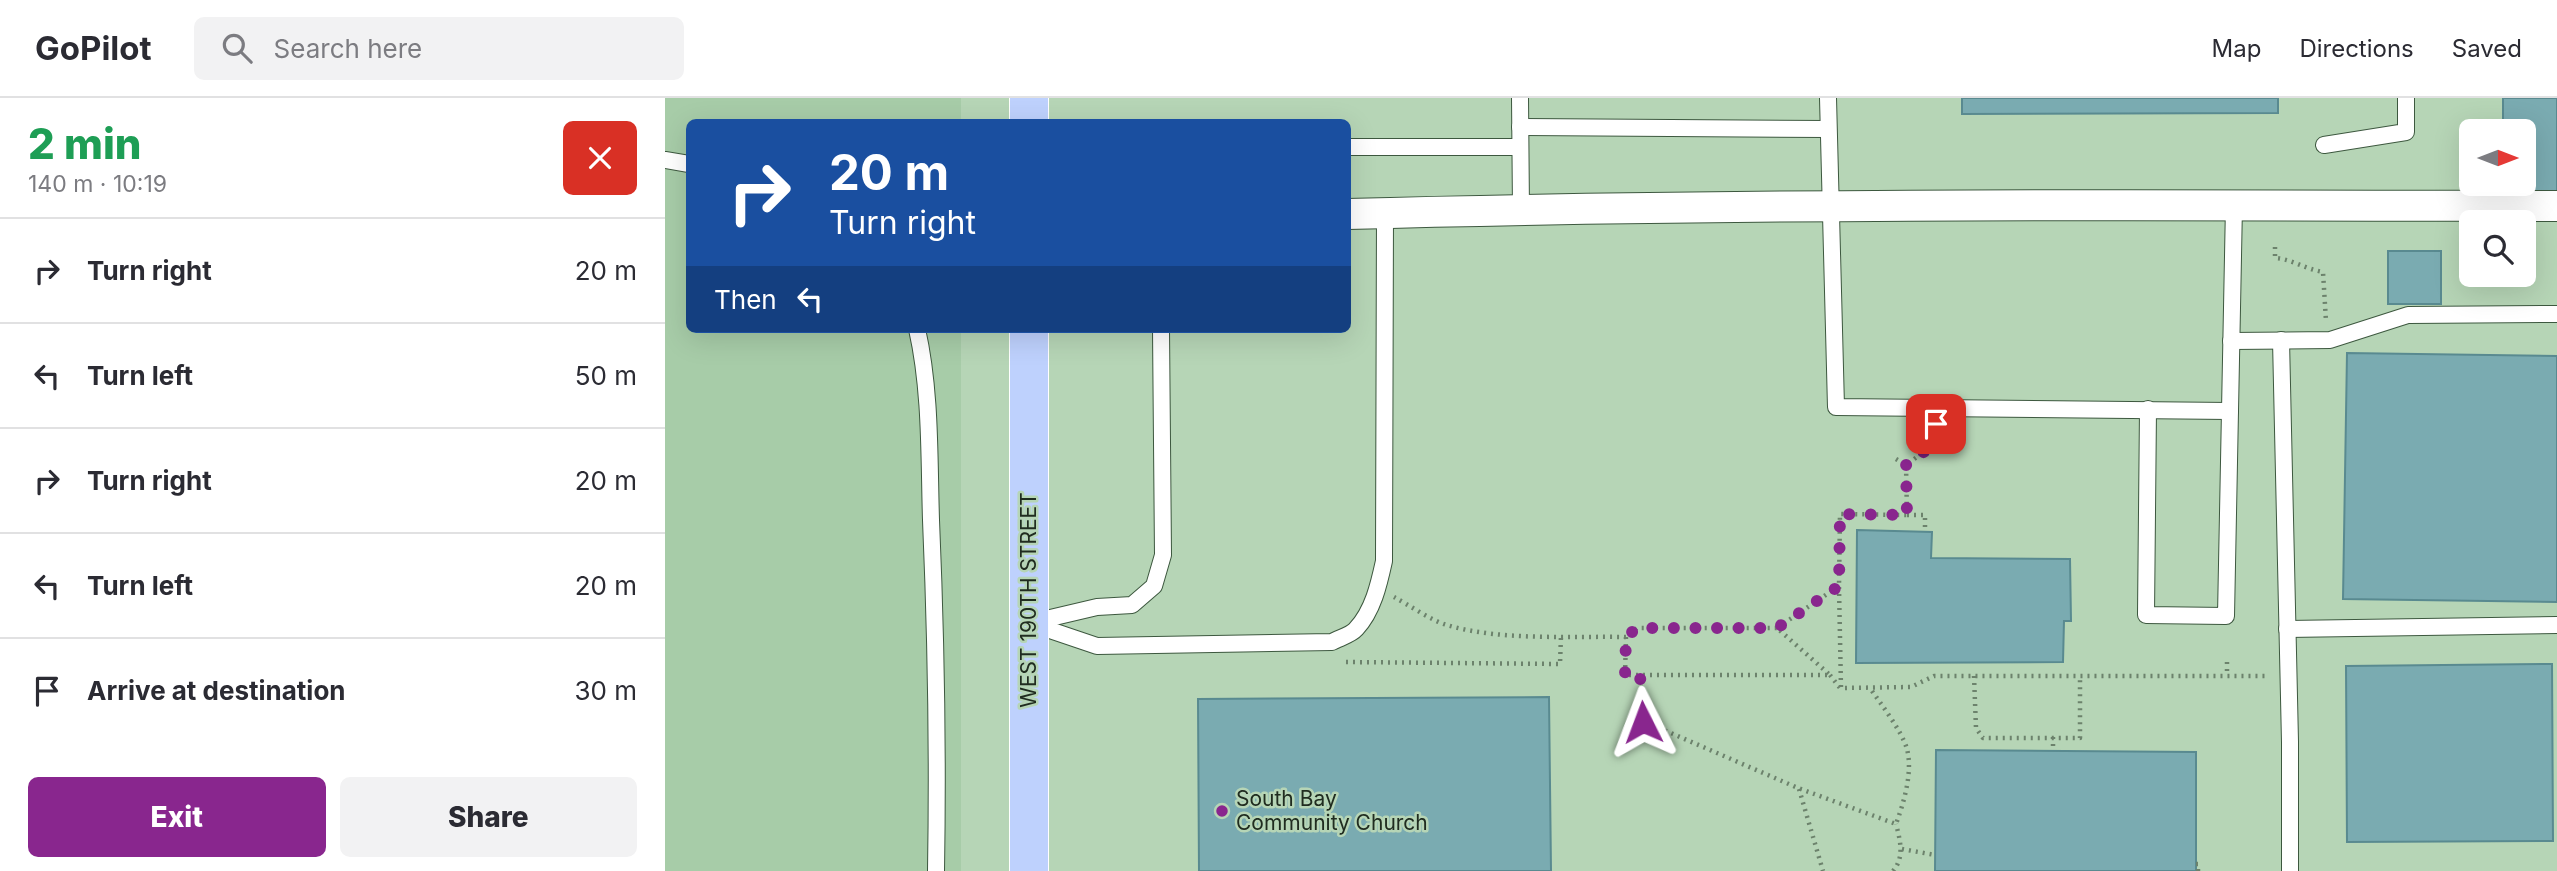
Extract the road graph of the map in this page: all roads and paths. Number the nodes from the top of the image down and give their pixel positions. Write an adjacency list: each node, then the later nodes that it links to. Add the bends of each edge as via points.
1 (1029, 98): 5 (main road)
2 (1520, 98): 6 (lane)
3 (1828, 98): 7 (lane)
4 (2406, 98): 8 (lane, via 2406,132)
5 (1029, 119)
6 (1520, 127): 7 (lane); 10 (lane)
7 (1828, 130): 15 (lane)
8 (2323, 145)
9 (1351, 147): 10 (lane)
10 (1520, 147): 16 (lane)
11 (665, 160): 12 (lane)
12 (686, 164)
13 (2234, 205): 14 (street); 15 (street); 26 (lane)
14 (2557, 206)
15 (1829, 207): 16 (street); 27 (lane, via 1836,407)
16 (1521, 210): 17 (street)
17 (1385, 213): 18 (street); 35 (lane, via 1384,561)
18 (1351, 214)
19 (2275, 247): 25 (path, via 2275,258 2323,272)
20 (2557, 314): 25 (lane, via 2408,316)
21 (918, 333): 59 (lane, via 927,399 935,609)
22 (1028, 333): 36 (main road, WEST 190TH STREET)
23 (1161, 333): 36 (lane, via 1163,555 1154,586 1132,605 1097,607)
24 (2281, 340): 25 (lane); 26 (lane); 39 (lane)
25 (2326, 340)
26 (2231, 341): 28 (lane)
27 (2148, 409): 28 (lane); 28 (lane, via 2146,615 2226,616)
28 (2230, 411)
29 (1936, 424): 31 (path, via 1936,443)
30 (1896, 459): 31 (path)
31 (1906, 465): 32 (path)
32 (1907, 515): 33 (path, via 1925,515); 34 (path, via 1840,514)
33 (1925, 531)
34 (1839, 586): 38 (path); 50 (path)
35 (1378, 589): 36 (lane, via 1356,630 1332,642 1097,646); 40 (path, via 1443,625 1472,632)
36 (1028, 624): 60 (main road, WEST 190TH STREET)
37 (2557, 625): 39 (lane)
38 (1777, 628): 41 (path, via 1637,628); 45 (path)
39 (2287, 629): 64 (lane)
40 (1561, 636): 41 (path); 42 (path, via 1560,664)
41 (1626, 637): 44 (path, via 1625,675)
42 (1346, 662)
43 (2227, 662): 48 (path)
44 (1640, 675): 45 (path); 54 (path, via 1643,722)
45 (1830, 675): 50 (path)
46 (1974, 676): 47 (path); 51 (path, via 1934,676 1911,687); 52 (path, via 1976,729 1983,738)
47 (2080, 676): 48 (path); 52 (path, via 2080,738)
48 (2227, 676): 49 (path)
49 (2269, 676)
50 (1841, 688): 51 (path)
51 (1870, 688): 55 (path, via 1907,748 1907,791)
52 (2053, 737): 53 (path)
53 (2053, 751)
54 (1798, 788): 55 (path); 61 (path)
55 (1896, 824): 56 (path)
56 (1902, 849): 57 (path); 62 (path)
57 (1935, 855)
58 (2196, 864): 63 (path)
59 (936, 871)
60 (1029, 871)
61 (1823, 871)
62 (1893, 871)
63 (2198, 871)
64 (2290, 871)

